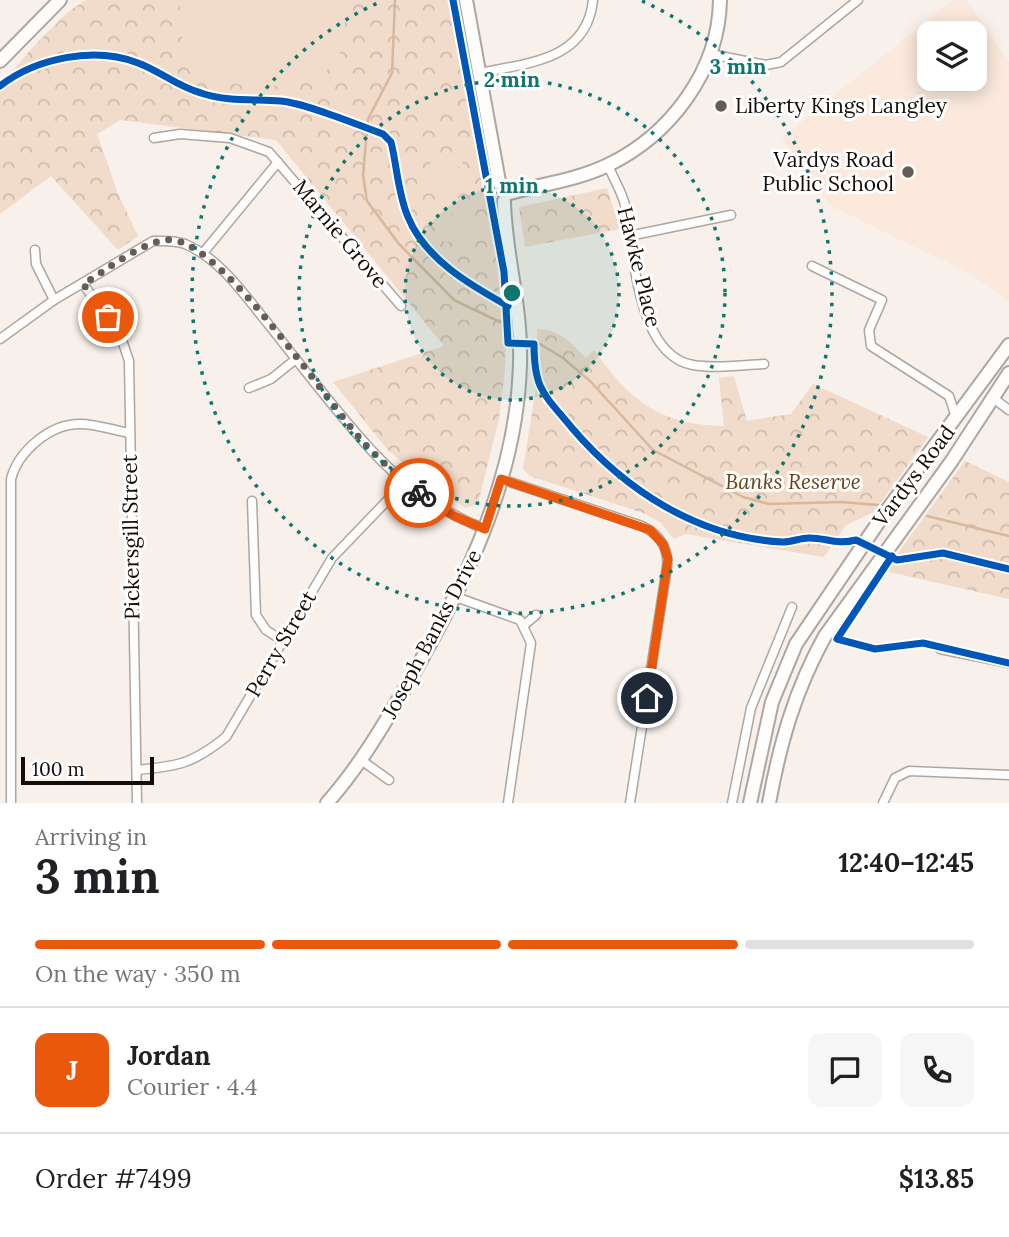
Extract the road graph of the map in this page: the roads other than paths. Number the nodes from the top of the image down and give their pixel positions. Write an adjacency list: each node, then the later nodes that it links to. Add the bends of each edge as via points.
1 (58, 0): 7 (street)
2 (466, 0): 8 (street, Joseph Banks Drive)
3 (593, 0): 8 (street, via 582,32 564,51 548,59)
4 (720, 0): 6 (street)
5 (858, 0): 6 (street, via 781,62 766,65)
6 (710, 54): 11 (street, via 673,117 649,141)
7 (0, 61)
8 (480, 73): 12 (street, Joseph Banks Drive)
9 (153, 138): 10 (street, Marnie Grove, via 180,134 230,138 269,152)
10 (278, 162): 16 (street, Marnie Grove); 20 (street, Marnie Grove)
11 (608, 165): 12 (street, via 576,178); 14 (street, Hawke Place, via 624,202)
12 (504, 193): 34 (street, Joseph Banks Drive, via 521,343 517,408)
13 (731, 215): 14 (street)
14 (629, 236): 24 (street, Hawke Place, via 650,326 671,355 692,365)
15 (35, 250): 19 (street, via 36,264)
16 (202, 253): 18 (street, via 172,240 153,242); 23 (street, via 238,287)
17 (813, 266): 28 (street, via 882,300 869,330 871,346)
18 (83, 284): 19 (street); 32 (street, Pickersgill Street, via 120,334 129,360)
19 (54, 300): 21 (street)
20 (401, 306)
21 (0, 339)
22 (1009, 345): 27 (street, Vardys Road)
23 (296, 359): 26 (street, via 271,379); 35 (street, via 364,443)
24 (764, 364)
25 (1009, 373): 29 (street, Vardys Road)
26 (249, 388)
27 (974, 394): 28 (street); 31 (street, Vardys Road)
28 (947, 395): 31 (street)
29 (993, 398): 30 (street); 33 (street, Vardys Road)
30 (1009, 410)
31 (956, 420): 36 (street, Vardys Road)
32 (129, 433): 47 (street, via 79,424 59,428 30,446 15,465 11,479); 48 (street, Pickersgill Street)
33 (951, 462): 36 (street, via 939,468 911,505 901,503); 58 (street, Vardys Road, via 812,660 788,718)
34 (501, 479): 38 (street, Joseph Banks Drive); 55 (street, via 642,526 658,537 666,551)
35 (405, 482): 38 (street, via 454,516); 43 (street, Perry Street, via 332,558)
36 (902, 491): 57 (street, Vardys Road, via 811,617 788,660 770,709)
37 (252, 501): 43 (street, via 256,615 266,630)
38 (485, 529): 39 (street, Joseph Banks Drive)
39 (456, 597): 42 (street, via 512,616); 46 (street, Joseph Banks Drive)
40 (792, 607): 56 (street, via 751,708)
41 (536, 615): 42 (street)
42 (524, 625): 54 (street, via 532,653)
43 (283, 641): 48 (street, Perry Street, via 226,737 200,758)
44 (940, 649): 45 (street)
45 (1009, 663)
46 (361, 760): 50 (street); 53 (street, Joseph Banks Drive)
47 (5, 764): 51 (street)
48 (136, 770): 52 (street, Pickersgill Street)
49 (1009, 775): 59 (street, via 909,771 895,778)
50 (389, 780)
51 (11, 803)
52 (137, 803)
53 (327, 803)
54 (508, 803)
55 (630, 803)
56 (732, 803)
57 (750, 803)
58 (769, 803)
59 (883, 803)

